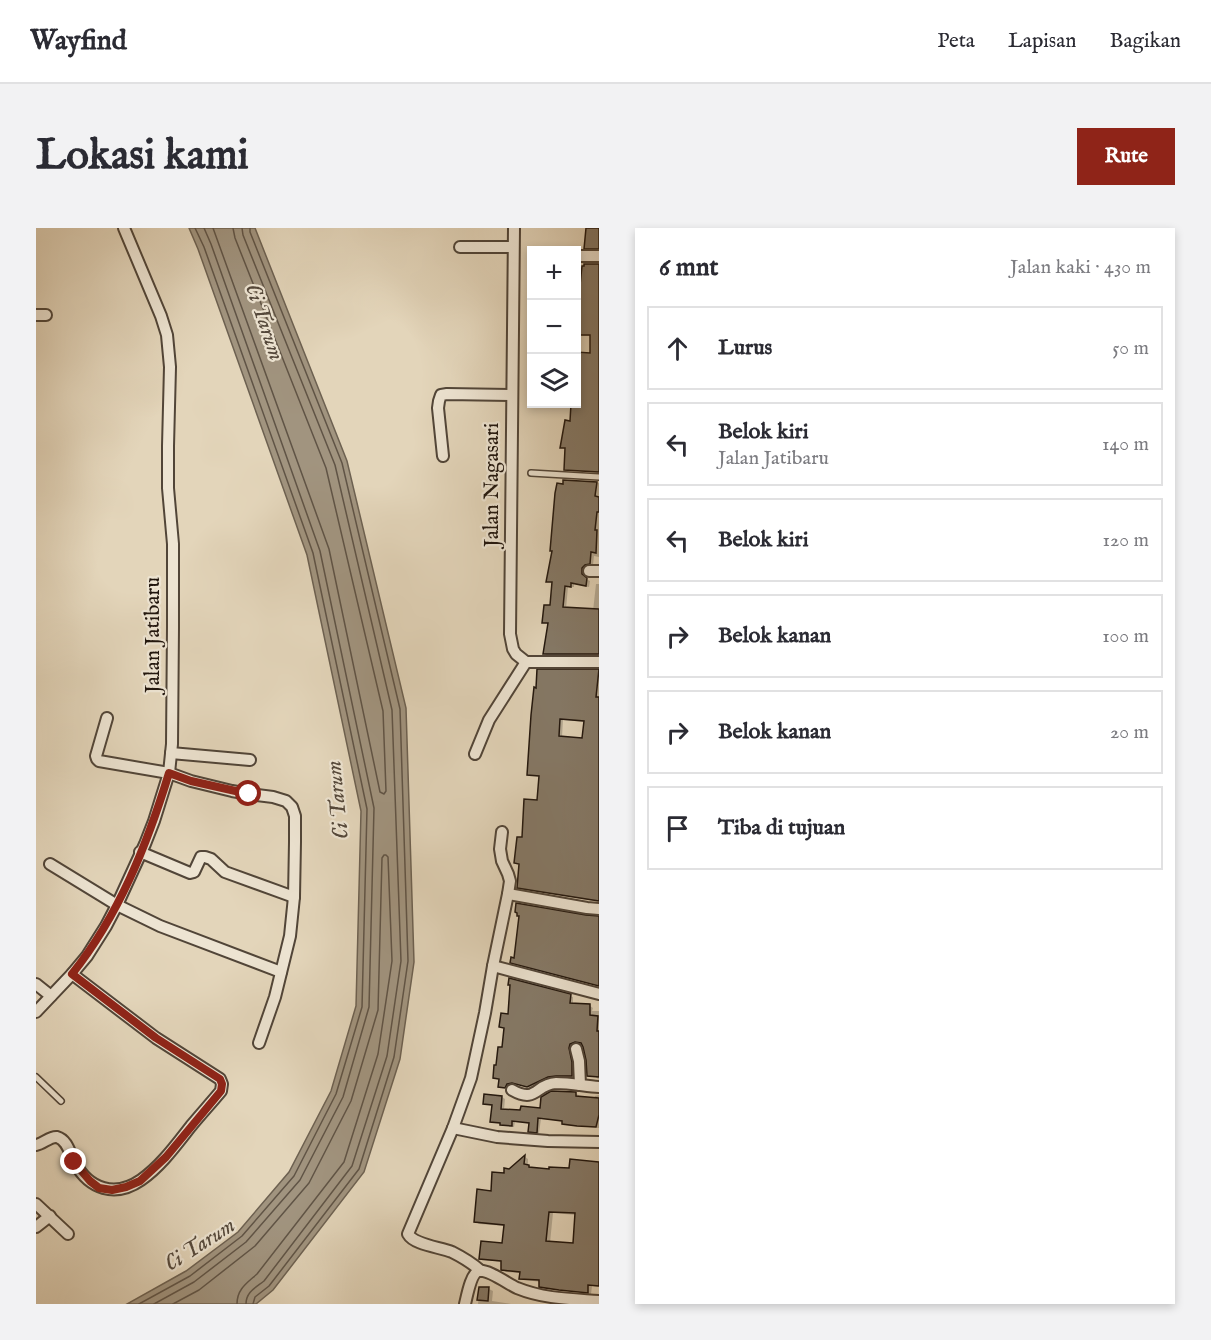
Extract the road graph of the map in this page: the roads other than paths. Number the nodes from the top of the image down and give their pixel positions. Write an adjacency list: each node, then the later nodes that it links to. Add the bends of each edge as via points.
1 (124, 228): 14 (street, Jalan Jatibaru, via 167,335 170,367)
2 (514, 228): 4 (street, Jalan Nagasari)
3 (460, 247): 4 (street)
4 (513, 248): 7 (street, Jalan Nagasari)
5 (581, 256): 6 (street)
6 (599, 256)
7 (512, 395): 8 (street, via 441,395 438,408); 11 (street, Jalan Nagasari, via 510,634 513,649)
8 (443, 456)
9 (531, 473): 10 (lane)
10 (599, 477)
11 (526, 662): 12 (street); 15 (street, via 489,720)
12 (599, 662)
13 (107, 718): 17 (street, via 97,759)
14 (171, 753): 16 (street); 17 (street, Jalan Jatibaru)
15 (475, 754)
16 (250, 760)
17 (169, 773): 19 (street, Jalan Jatibaru); 22 (street, via 286,801 295,816)
18 (502, 832): 21 (street, via 500,849 510,880)
19 (140, 852): 22 (street, via 190,873 205,857 225,872); 23 (street, Jalan Jatibaru)
20 (50, 864): 23 (street)
21 (508, 894): 24 (street); 25 (street)
22 (294, 897): 26 (street)
23 (117, 905): 26 (street, via 160,926); 27 (street, Jalan Jatibaru)
24 (599, 909)
25 (493, 966): 29 (street); 39 (street, via 471,1078)
26 (281, 972): 32 (street)
27 (72, 974): 30 (street, Jalan Jatibaru); 41 (street, via 156,1038 220,1079 221,1091 166,1157 140,1181 126,1187 99,1188 57,1137)
28 (36, 984): 30 (street)
29 (599, 993)
30 (51, 996): 31 (street, Jalan Jatibaru)
31 (36, 1012)
32 (259, 1043)
33 (576, 1049): 35 (street)
34 (36, 1077): 38 (lane)
35 (580, 1085): 36 (street); 37 (street, via 550,1084 524,1096)
36 (599, 1087)
37 (512, 1090)
38 (62, 1101)
39 (453, 1128): 40 (street, via 498,1137); 46 (street, via 408,1234 413,1240 452,1252)
40 (599, 1142)
41 (36, 1145)
42 (36, 1204): 43 (street)
43 (50, 1216): 44 (street); 45 (street)
44 (36, 1227)
45 (68, 1234)
46 (481, 1271): 47 (street, via 539,1296); 48 (street, via 473,1277)
47 (599, 1301)
48 (465, 1304)

